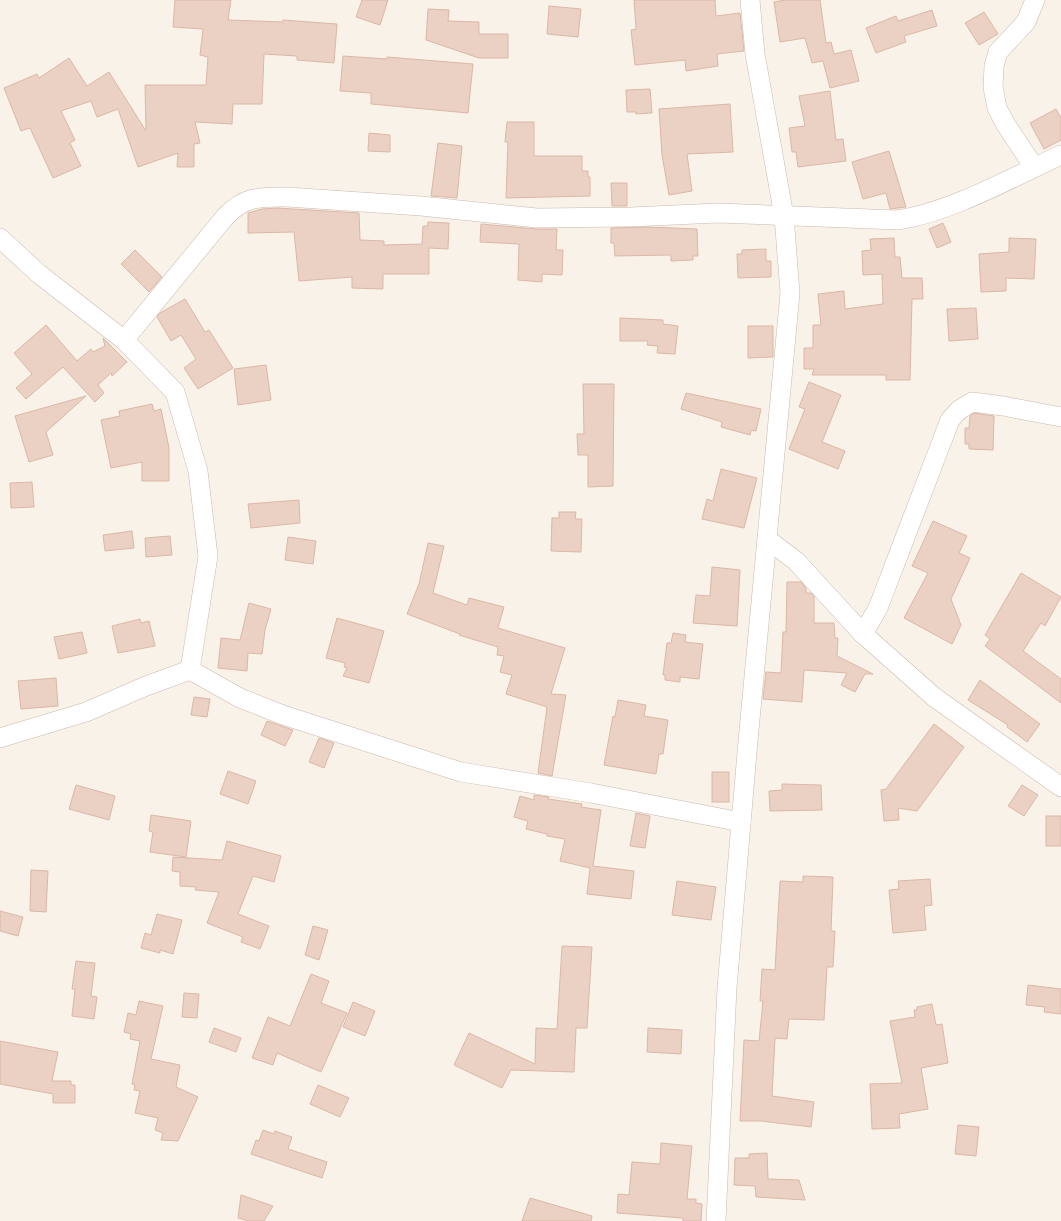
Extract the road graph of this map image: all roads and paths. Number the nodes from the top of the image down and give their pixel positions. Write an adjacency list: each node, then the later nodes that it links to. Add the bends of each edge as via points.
1 (750, 0): 5 (street, via 755,54)
2 (1035, 0): 4 (street, via 1026,22 998,52 993,87 997,108)
3 (1061, 155): 4 (street)
4 (1034, 167): 5 (street, via 945,207 908,218 897,220)
5 (784, 216): 7 (street, via 718,213 537,218 421,206 287,197 246,200 236,205 225,217); 9 (street, via 790,293)
6 (0, 238): 7 (street, via 39,274)
7 (124, 340): 11 (street, via 175,392 198,471 208,556)
8 (1061, 417): 10 (street, via 972,402 959,410 950,420 878,608)
9 (767, 539): 10 (street, via 796,561); 14 (street)
10 (863, 634): 13 (street, via 934,697)
11 (190, 670): 12 (street, via 86,712); 14 (street, via 240,698 283,715 462,772 591,793)
12 (0, 738)
13 (1061, 787)
14 (741, 822): 15 (street, via 728,988)
15 (716, 1221)

